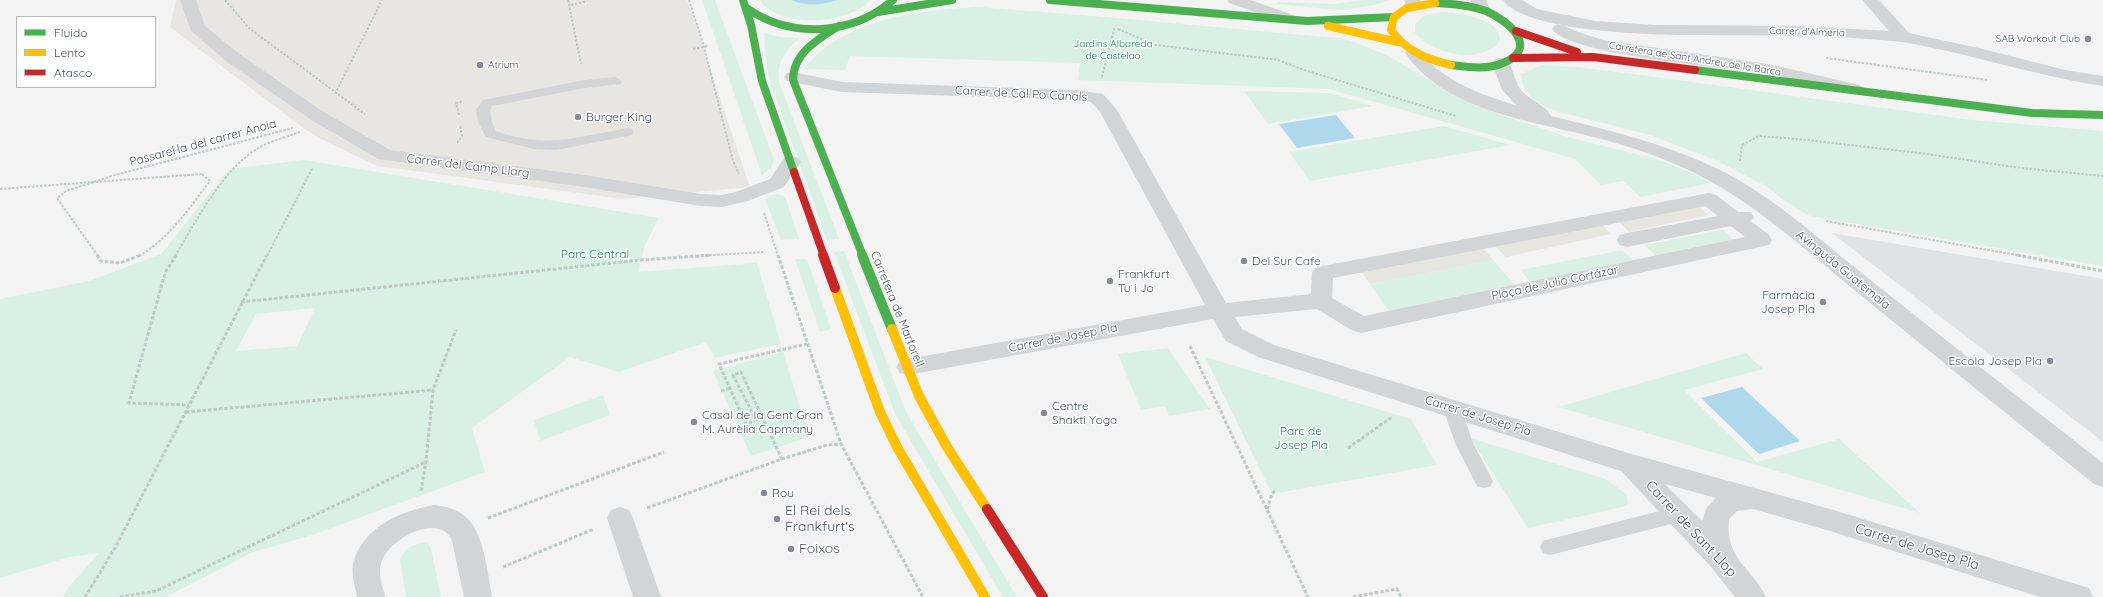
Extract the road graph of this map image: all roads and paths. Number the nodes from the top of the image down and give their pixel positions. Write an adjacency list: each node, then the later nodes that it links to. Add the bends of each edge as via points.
1 (188, 0): 48 (street, Carrer del Camp Llarg, via 197,28)
2 (225, 0): 40 (path, via 250,29)
3 (382, 0): 40 (path)
4 (689, 0): 28 (path)
5 (743, 0): 16 (main road)
6 (893, 0): 17 (main road)
7 (952, 0): 17 (main road)
8 (1050, 0): 20 (main road)
9 (1235, 0): 20 (street)
10 (1511, 0): 18 (street, Carrer d'Almeria)
11 (1870, 0): 25 (street)
12 (587, 1): 14 (path)
13 (1413, 3): 15 (main road); 19 (main road)
14 (571, 5)
15 (1481, 5): 24 (main road, via 1513,26)
16 (748, 10): 22 (main road, via 760,19 787,27); 50 (main road, via 758,67 768,101)
17 (878, 12): 22 (main road)
18 (1532, 13): 25 (street, Carrer d'Almeria, via 1595,26 1801,31); 39 (street, Carretera de Sant Andreu de la Barca, via 1572,36 1601,45 1768,69)
19 (1394, 17): 20 (main road); 26 (main road, via 1391,30)
20 (1300, 20): 26 (main road)
21 (1116, 22): 23 (path)
22 (839, 26): 34 (main road, via 806,50 797,64)
23 (1114, 27): 42 (path); 46 (path, via 1156,45 1278,60 1405,102)
24 (1516, 31): 31 (main road, Carretera de Sant Andreu de la Barca); 33 (main road, via 1522,44)
25 (1903, 37): 37 (street, Carrer d'Almeria, via 2065,75)
26 (1398, 42): 30 (main road, Carretera de Sant Andreu de la Barca)
27 (709, 46): 28 (path)
28 (704, 47): 29 (path); 55 (path, via 733,161 740,177)
29 (693, 49)
30 (1413, 53): 33 (main road, Carretera de Sant Andreu de la Barca, via 1433,61 1462,67 1492,66); 47 (street, Avinguda Guatemala, via 1420,66 1458,89 1495,106)
31 (1593, 57): 33 (main road, Carretera de Sant Andreu de la Barca); 39 (main road, Carretera de Sant Andreu de la Barca)
32 (1820, 58): 35 (path)
33 (1507, 60): 47 (street, Avinguda Guatemala, via 1511,90 1525,104)
34 (793, 78): 38 (street, Carrer de Cal Po Canals); 43 (main road, Carretera de Martorell)
35 (1990, 80)
36 (616, 81): 49 (lane, via 585,84 488,103 483,110 485,122 491,134 534,145 556,146)
37 (2103, 81)
38 (842, 87): 42 (street, Carrer de Cal Po Canals, via 1078,95); 43 (street, Carrer de Cal Po Canals)
39 (1863, 91): 44 (main road, Carretera de Sant Andreu de la Barca, via 2032,113)
40 (335, 94): 41 (path); 45 (path)
41 (334, 98)
42 (1097, 98): 62 (street, Carrer de Cal Po Canals, via 1108,110)
43 (800, 101): 68 (main road, Carretera de Martorell)
44 (2103, 115)
45 (368, 117)
46 (1463, 118)
47 (1552, 121): 82 (street, Avinguda Guatemala, via 1653,148 1713,173 1738,188)
48 (311, 122): 54 (path, Passarel·la del carrer Anoia, bridge, via 115,175 66,191 57,198 101,261 120,263 142,255 159,244 210,181 202,174); 55 (street, Carrer del Camp Llarg, via 385,155 584,181 701,200 722,201); 72 (path, via 257,149 234,168 203,210 165,273 129,403)
49 (627, 132)
50 (792, 162): 55 (street, Carrer del Camp Llarg, via 777,183); 99 (main road, via 880,412 897,447)
51 (1739, 165): 53 (path, via 1742,145 1759,136)
52 (313, 167): 64 (path)
53 (2103, 176)
54 (0, 189)
55 (754, 192): 66 (path, via 760,201)
56 (1756, 215): 57 (street)
57 (1736, 218): 59 (street); 63 (street, Plaça de Julio Cortázar, via 1709,199 1324,273); 63 (street, Plaça de Julio Cortázar, via 1762,240 1361,325)
58 (1824, 221): 61 (path)
59 (1627, 240)
60 (765, 252): 64 (path, via 641,260)
61 (2103, 271)
62 (1213, 301): 63 (street); 68 (street, Carrer de Josep Pla); 73 (street, Carrer de Josep Pla, via 1234,335 1266,351)
63 (1321, 301)
64 (242, 302): 72 (path)
65 (456, 330): 70 (path)
66 (807, 344): 69 (path, via 719,364); 76 (path)
67 (1190, 346): 87 (path)
68 (908, 367): 100 (main road, Carretera de Martorell, via 919,396 947,447)
69 (730, 388): 71 (path); 79 (path, via 746,424 756,420 733,374 741,372)
70 (433, 390): 74 (path); 80 (path)
71 (721, 391)
72 (189, 405): 74 (path)
73 (1452, 408): 81 (street, Carrer de Josep Pla); 83 (lane, via 1464,443)
74 (186, 412): 94 (path, via 115,548)
75 (1395, 415): 77 (path)
76 (841, 444): 79 (path, via 827,445); 98 (path)
77 (1348, 448)
78 (664, 452): 89 (path)
79 (782, 459): 90 (path)
80 (426, 462): 85 (path); 95 (path, via 156,591)
81 (1628, 463): 86 (street, Carrer de Josep Pla); 88 (street, Carrer de Sant Llop)
82 (2103, 477)
83 (1484, 481)
84 (1276, 489): 87 (path)
85 (420, 496)
86 (1754, 498): 92 (street, Carrer de Josep Pla, via 1730,502 1716,515 1714,533); 105 (street, Carrer de Josep Pla)
87 (1267, 510): 101 (path)
88 (1678, 514): 91 (lane); 92 (street, Carrer de Sant Llop)
89 (488, 518)
90 (620, 518): 93 (path); 97 (street)
91 (1550, 547)
92 (1722, 559): 104 (street, Carrer de Sant Llop)
93 (476, 588): 96 (street, via 470,555 459,527 450,520 432,517 411,520 389,533 375,547 367,563)
94 (85, 597)
95 (120, 597)
96 (371, 597)
97 (647, 597)
98 (923, 597)
99 (985, 597)
100 (1043, 597)
101 (1308, 597)
102 (1353, 597): 103 (path, via 1397,589)
103 (1401, 597)
104 (1752, 597)
105 (2079, 597)

